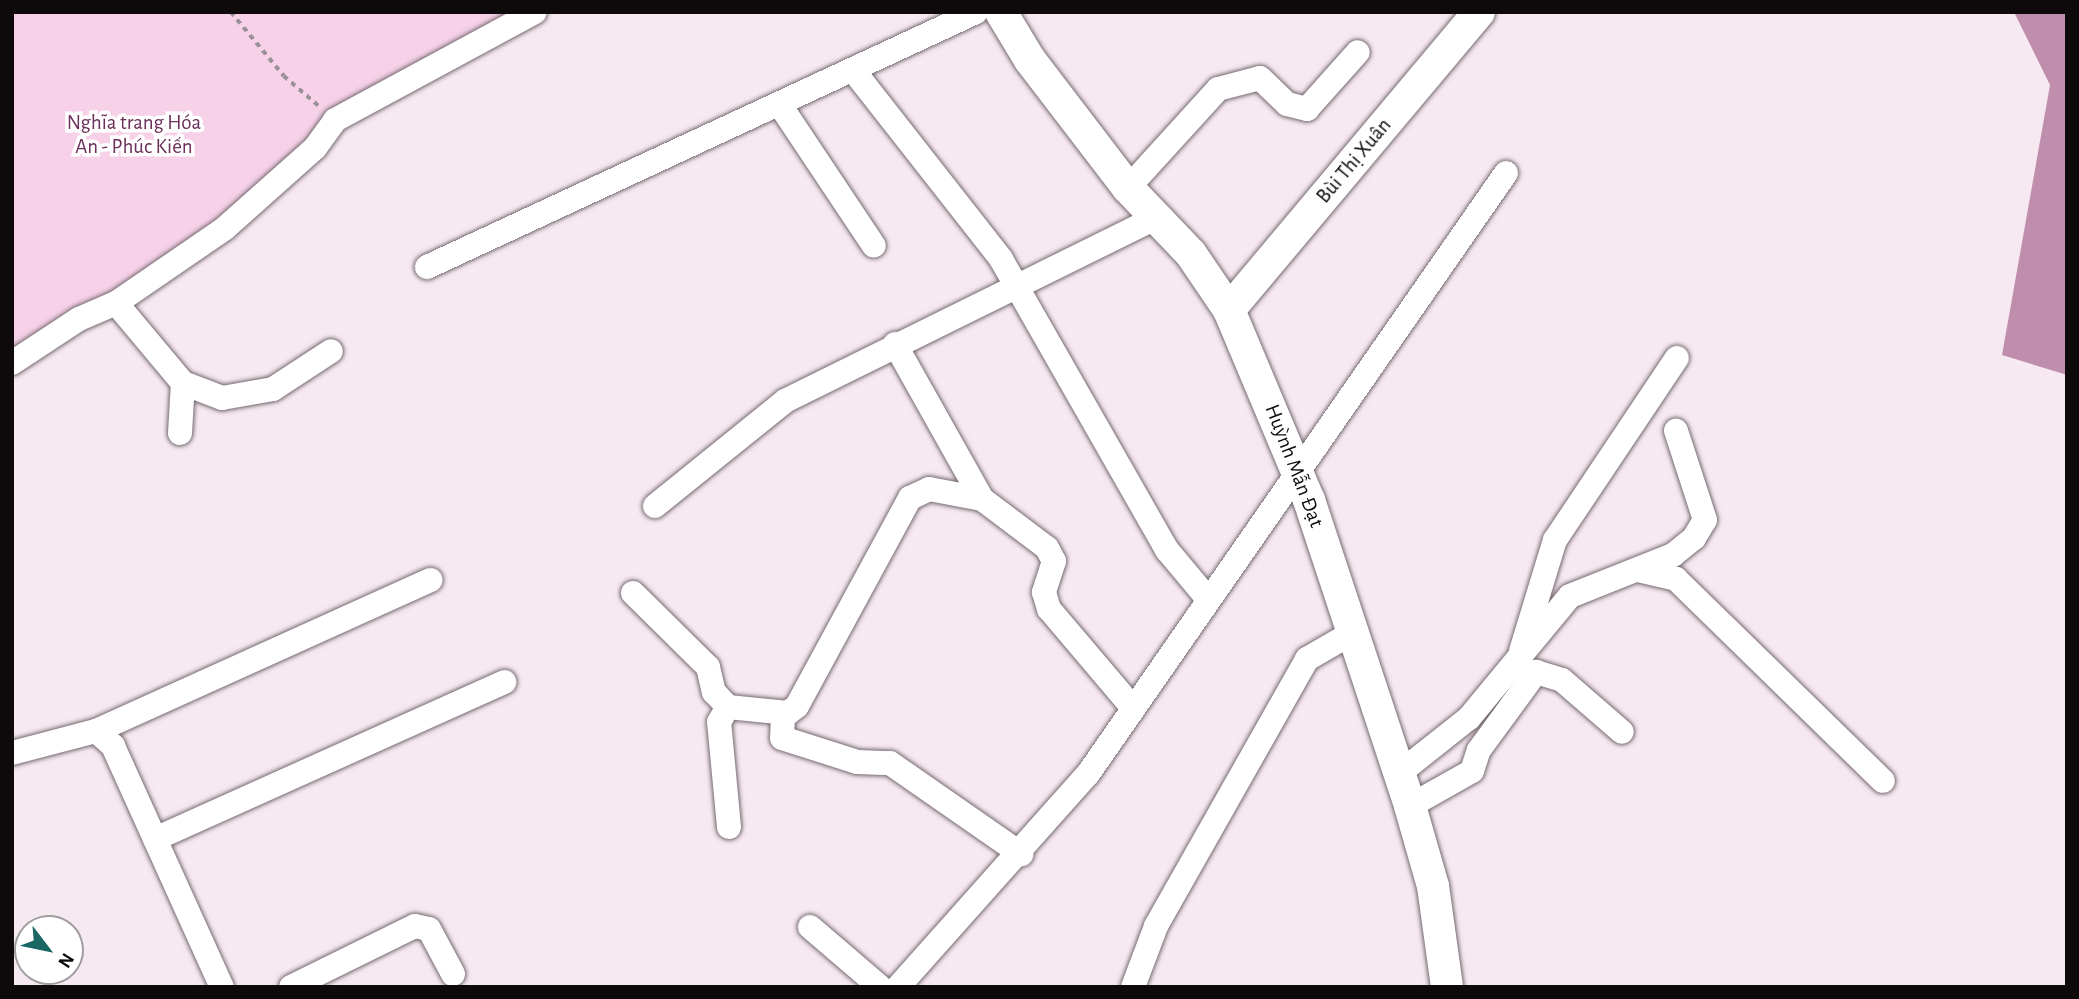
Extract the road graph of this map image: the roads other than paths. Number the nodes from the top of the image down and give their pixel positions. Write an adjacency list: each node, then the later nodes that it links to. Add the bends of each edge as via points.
1 (534, 12): 14 (street, via 335,120 270,191)
2 (976, 12): 6 (street)
3 (1001, 12): 9 (main road, Huỳnh Mẫn Đạt)
4 (1479, 12): 15 (main road, Bùi Thị Xuân)
5 (1358, 52): 9 (street, via 1307,109 1287,104 1260,78 1218,89)
6 (853, 70): 7 (street); 13 (street, via 1001,259)
7 (780, 105): 11 (street); 12 (street)
8 (1506, 173): 23 (street)
9 (1128, 188): 10 (main road, Huỳnh Mẫn Đạt)
10 (1155, 218): 13 (street); 15 (main road, Huỳnh Mẫn Đạt, via 1191,254)
11 (874, 246)
12 (427, 267)
13 (1012, 287): 16 (street); 29 (street, via 1167,550)
14 (116, 303): 19 (street, via 79,319); 20 (street)
15 (1229, 310): 23 (main road, Huỳnh Mẫn Đạt)
16 (895, 344): 24 (street); 25 (street, via 785,401)
17 (331, 351): 20 (street, via 273,389 222,398)
18 (1677, 358): 31 (street, via 1555,540)
19 (12, 363)
20 (183, 383): 22 (street)
21 (1676, 431): 26 (street, via 1705,520 1673,555)
22 (180, 433)
23 (1297, 476): 29 (street); 30 (main road, Huỳnh Mẫn Đạt)
24 (982, 499): 34 (street, via 1053,555 1044,592 1049,609); 35 (street, via 938,488 910,498 797,706)
25 (655, 506)
26 (1637, 570): 31 (street, via 1570,596); 40 (street, via 1676,579)
27 (431, 580): 36 (street)
28 (633, 593): 33 (street, via 708,667 714,692)
29 (1208, 600): 34 (street)
30 (1352, 633): 39 (main road, Huỳnh Mẫn Đạt); 50 (street, via 1307,659 1156,926)
31 (1520, 657): 39 (street, via 1469,719)
32 (504, 682): 43 (street)
33 (728, 707): 35 (street); 42 (street, via 719,722)
34 (1132, 707): 44 (street, via 1088,774)
35 (783, 713): 44 (street, via 782,738 857,762 890,763)
36 (96, 731): 38 (street); 43 (street, via 120,757)
37 (1622, 732): 41 (street, via 1562,680 1536,672 1479,750 1472,771)
38 (12, 754)
39 (1397, 775): 41 (main road, Huỳnh Mẫn Đạt)
40 (1883, 781)
41 (1410, 806): 51 (main road, Huỳnh Mẫn Đạt, via 1433,886)
42 (729, 827)
43 (155, 839): 48 (street)
44 (1021, 855): 47 (street)
45 (810, 926): 47 (street)
46 (453, 974): 49 (street, via 429,929 415,926)
47 (895, 986)
48 (222, 987)
49 (291, 987)
50 (1133, 987)
51 (1447, 987)

